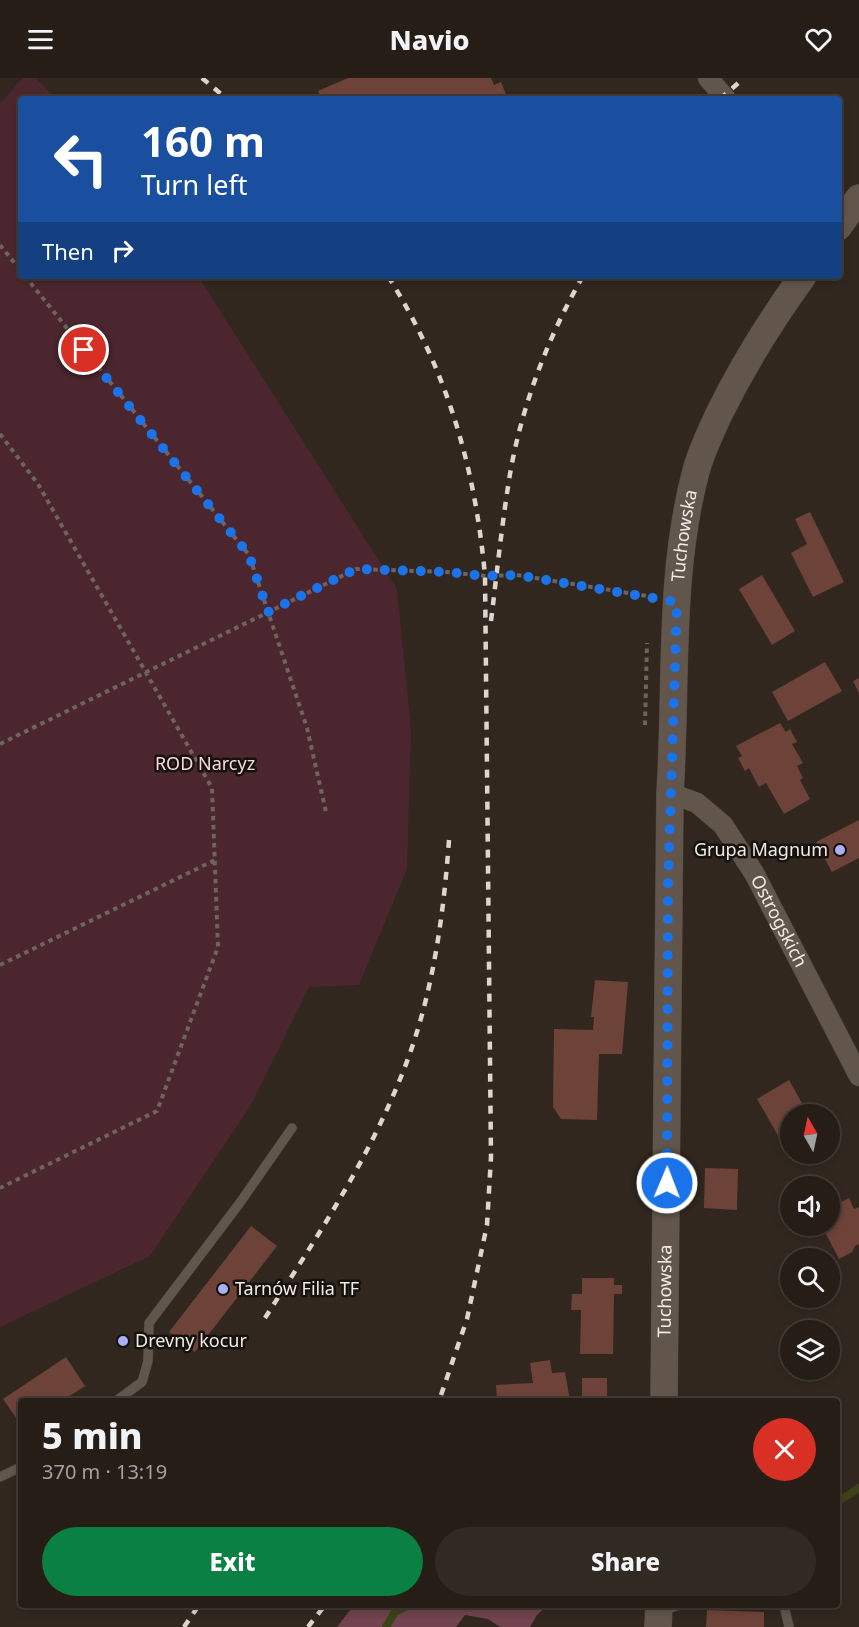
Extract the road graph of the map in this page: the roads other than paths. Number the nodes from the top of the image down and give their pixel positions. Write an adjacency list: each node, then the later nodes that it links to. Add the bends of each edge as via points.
1 (708, 78): 2 (street)
2 (723, 96)
3 (801, 279): 4 (street, Tuchowska, via 750,355 696,470 684,529 677,602)
4 (670, 793): 5 (street, Ostrogskich, via 697,803 723,825 754,873); 8 (street, Tuchowska)
5 (859, 1076)
6 (292, 1128): 7 (lane, via 149,1323 148,1361 142,1382)
7 (120, 1398)
8 (664, 1398)
9 (18, 1469): 10 (lane)
10 (0, 1478)
11 (785, 1608): 12 (lane)
12 (789, 1627)

